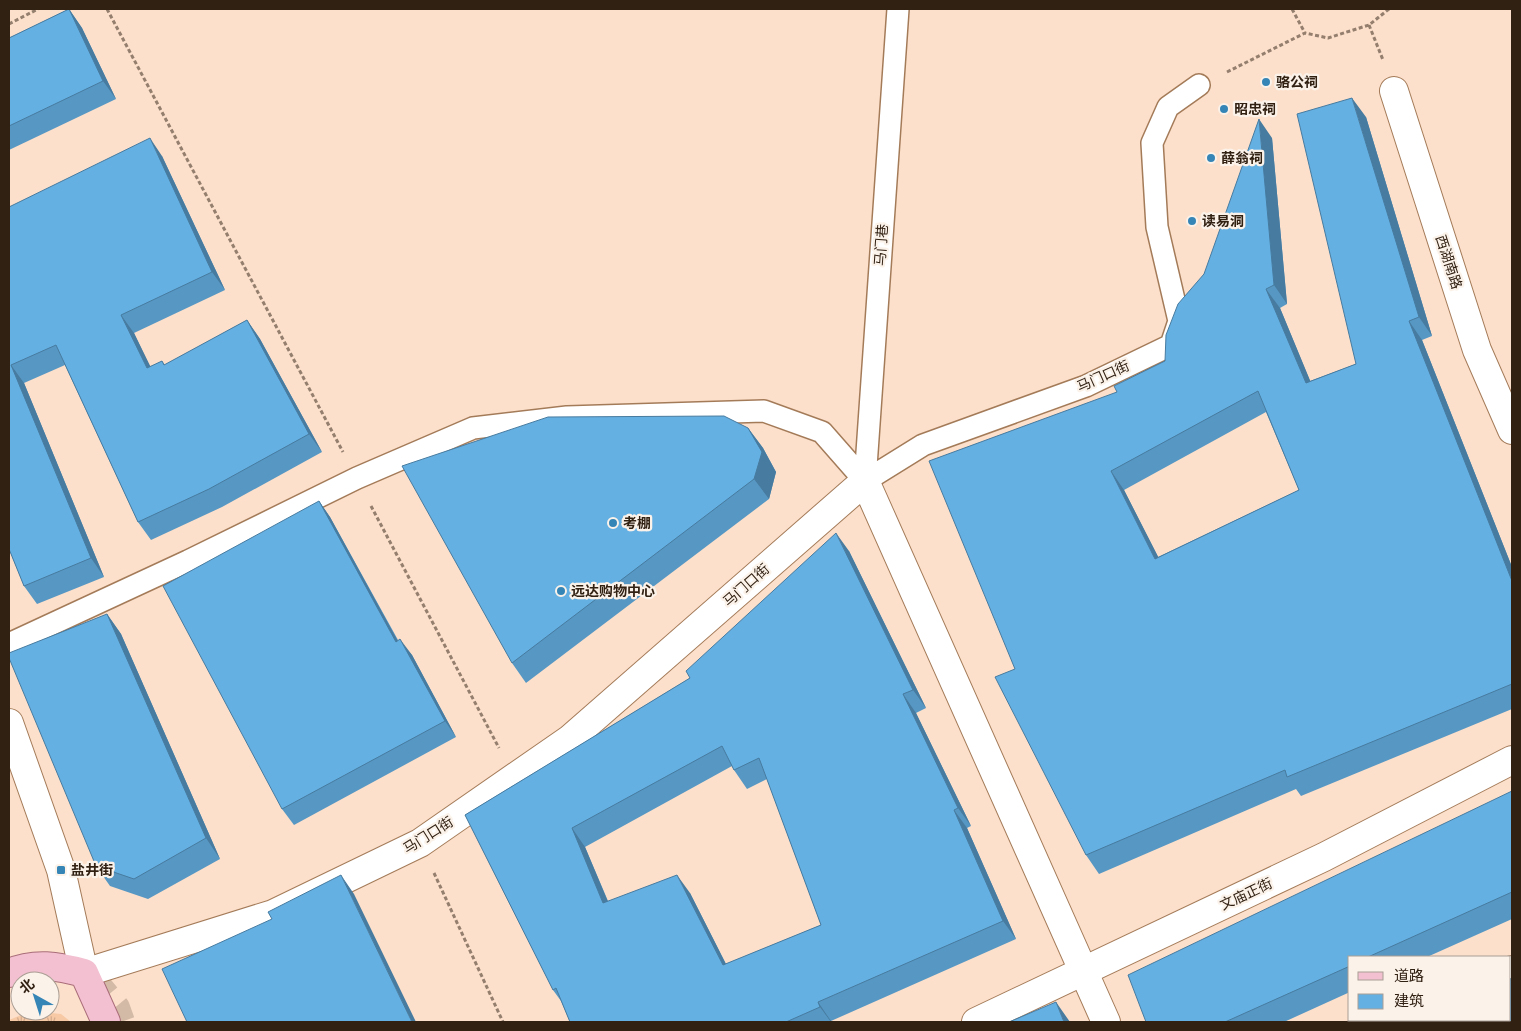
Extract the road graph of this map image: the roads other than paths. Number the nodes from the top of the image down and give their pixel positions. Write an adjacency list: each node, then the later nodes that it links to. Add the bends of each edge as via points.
1 (898, 9): 5 (lane, 马门巷)
2 (1199, 85): 5 (lane, 马门口街, via 1168,107 1152,143 1158,227 1179,321 1171,345 1086,386 923,444)
3 (1394, 91): 4 (street, 西湖南路, via 1477,350)
4 (1512, 430)
5 (865, 481): 6 (lane, via 822,432 764,411 567,417 473,428 357,478); 9 (street); 11 (street, 马门口街, via 570,739 420,843 273,914)
6 (9, 644)
7 (9, 723): 11 (street, via 61,870)
8 (1512, 760): 9 (street, 文庙正街, via 1324,857)
9 (1082, 972): 13 (street, 文庙正街); 14 (street)
10 (9, 973): 11 (main road, via 22,968 55,965)
11 (84, 973): 12 (main road)
12 (106, 1022)
13 (976, 1022)
14 (1106, 1022)

